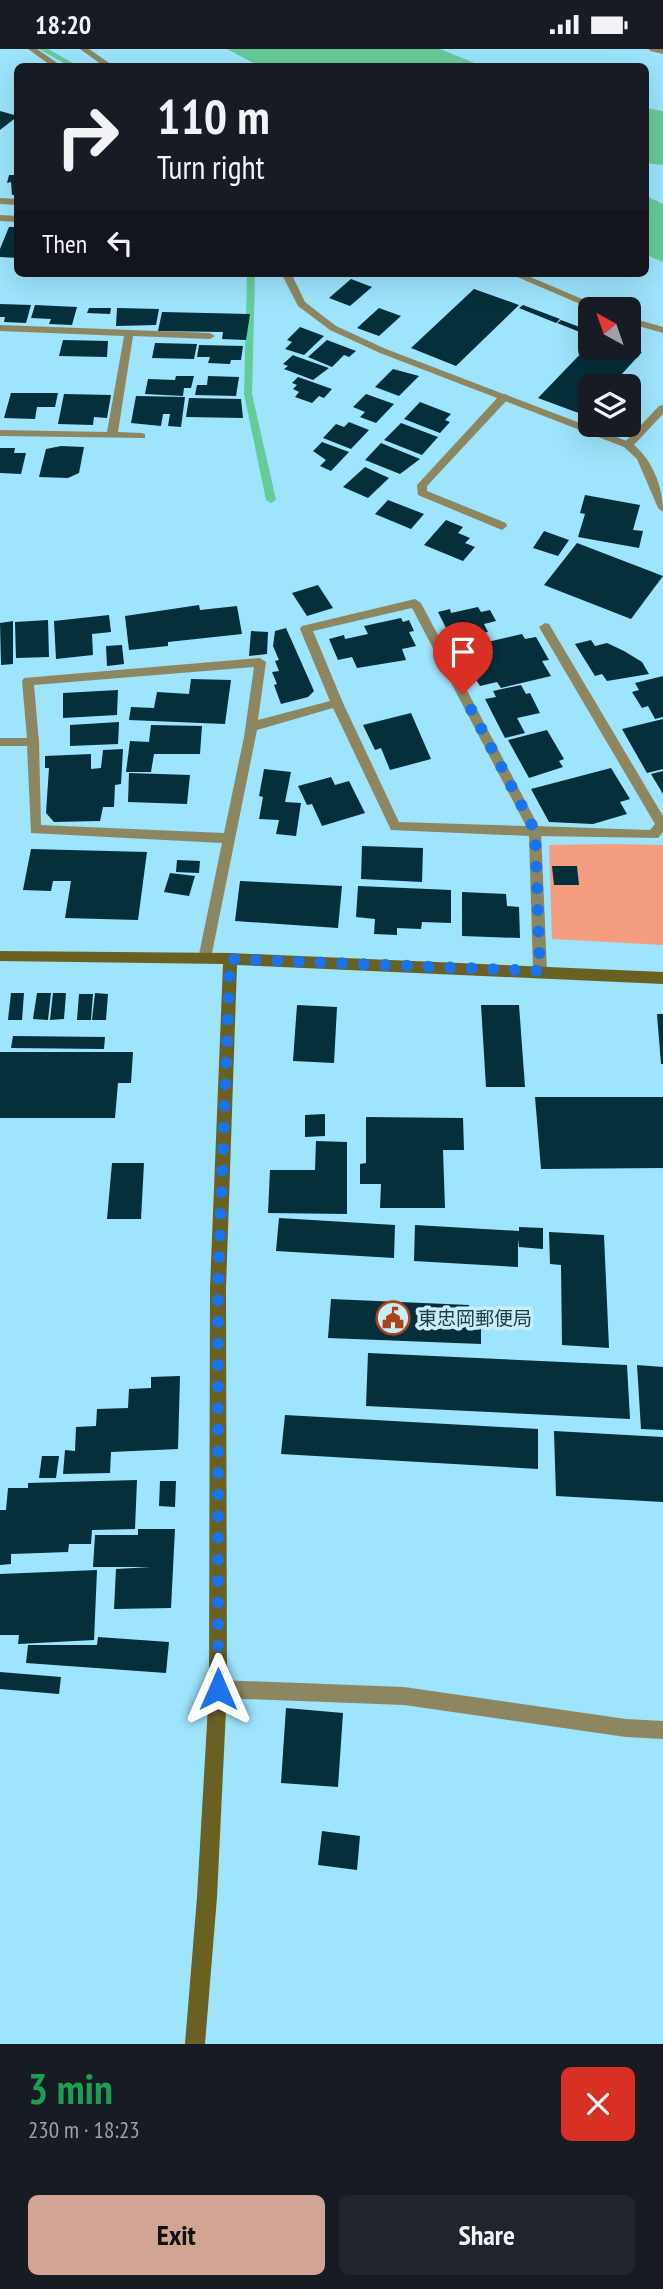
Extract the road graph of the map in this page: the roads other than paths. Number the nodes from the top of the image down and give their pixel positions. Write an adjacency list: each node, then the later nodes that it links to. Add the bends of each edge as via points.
1 (32, 49): 5 (street)
2 (85, 49): 6 (street)
3 (653, 49): 4 (street)
4 (663, 52)
5 (53, 63)
6 (105, 63)
7 (288, 277): 15 (street, via 301,304 333,328)
8 (523, 277): 9 (street)
9 (578, 300)
10 (641, 324): 12 (street)
11 (0, 328): 13 (street)
12 (663, 330)
13 (130, 333): 14 (street); 18 (street)
14 (210, 336)
15 (504, 397): 20 (street); 22 (street, via 422,485 422,492)
16 (663, 408): 20 (street)
17 (0, 433): 18 (street)
18 (112, 435): 19 (street)
19 (141, 436)
20 (628, 445): 21 (street, via 642,457)
21 (663, 508)
22 (502, 526)
23 (545, 627): 28 (street, via 662,825 653,835)
24 (337, 703): 25 (street); 28 (street, via 395,827); 28 (street, via 306,629 415,603)
25 (254, 726): 27 (street, via 260,662 27,681); 29 (street)
26 (0, 742): 27 (street)
27 (33, 742): 29 (street, via 35,829)
28 (535, 831): 33 (street)
29 (228, 838): 31 (street)
30 (0, 956): 31 (street)
31 (205, 959): 32 (street)
32 (230, 959): 33 (street); 35 (street, via 218,1288)
33 (540, 971): 34 (street)
34 (663, 978)
35 (218, 1689): 36 (street, via 404,1696); 37 (street, via 208,1898)
36 (663, 1730)
37 (195, 2044)

